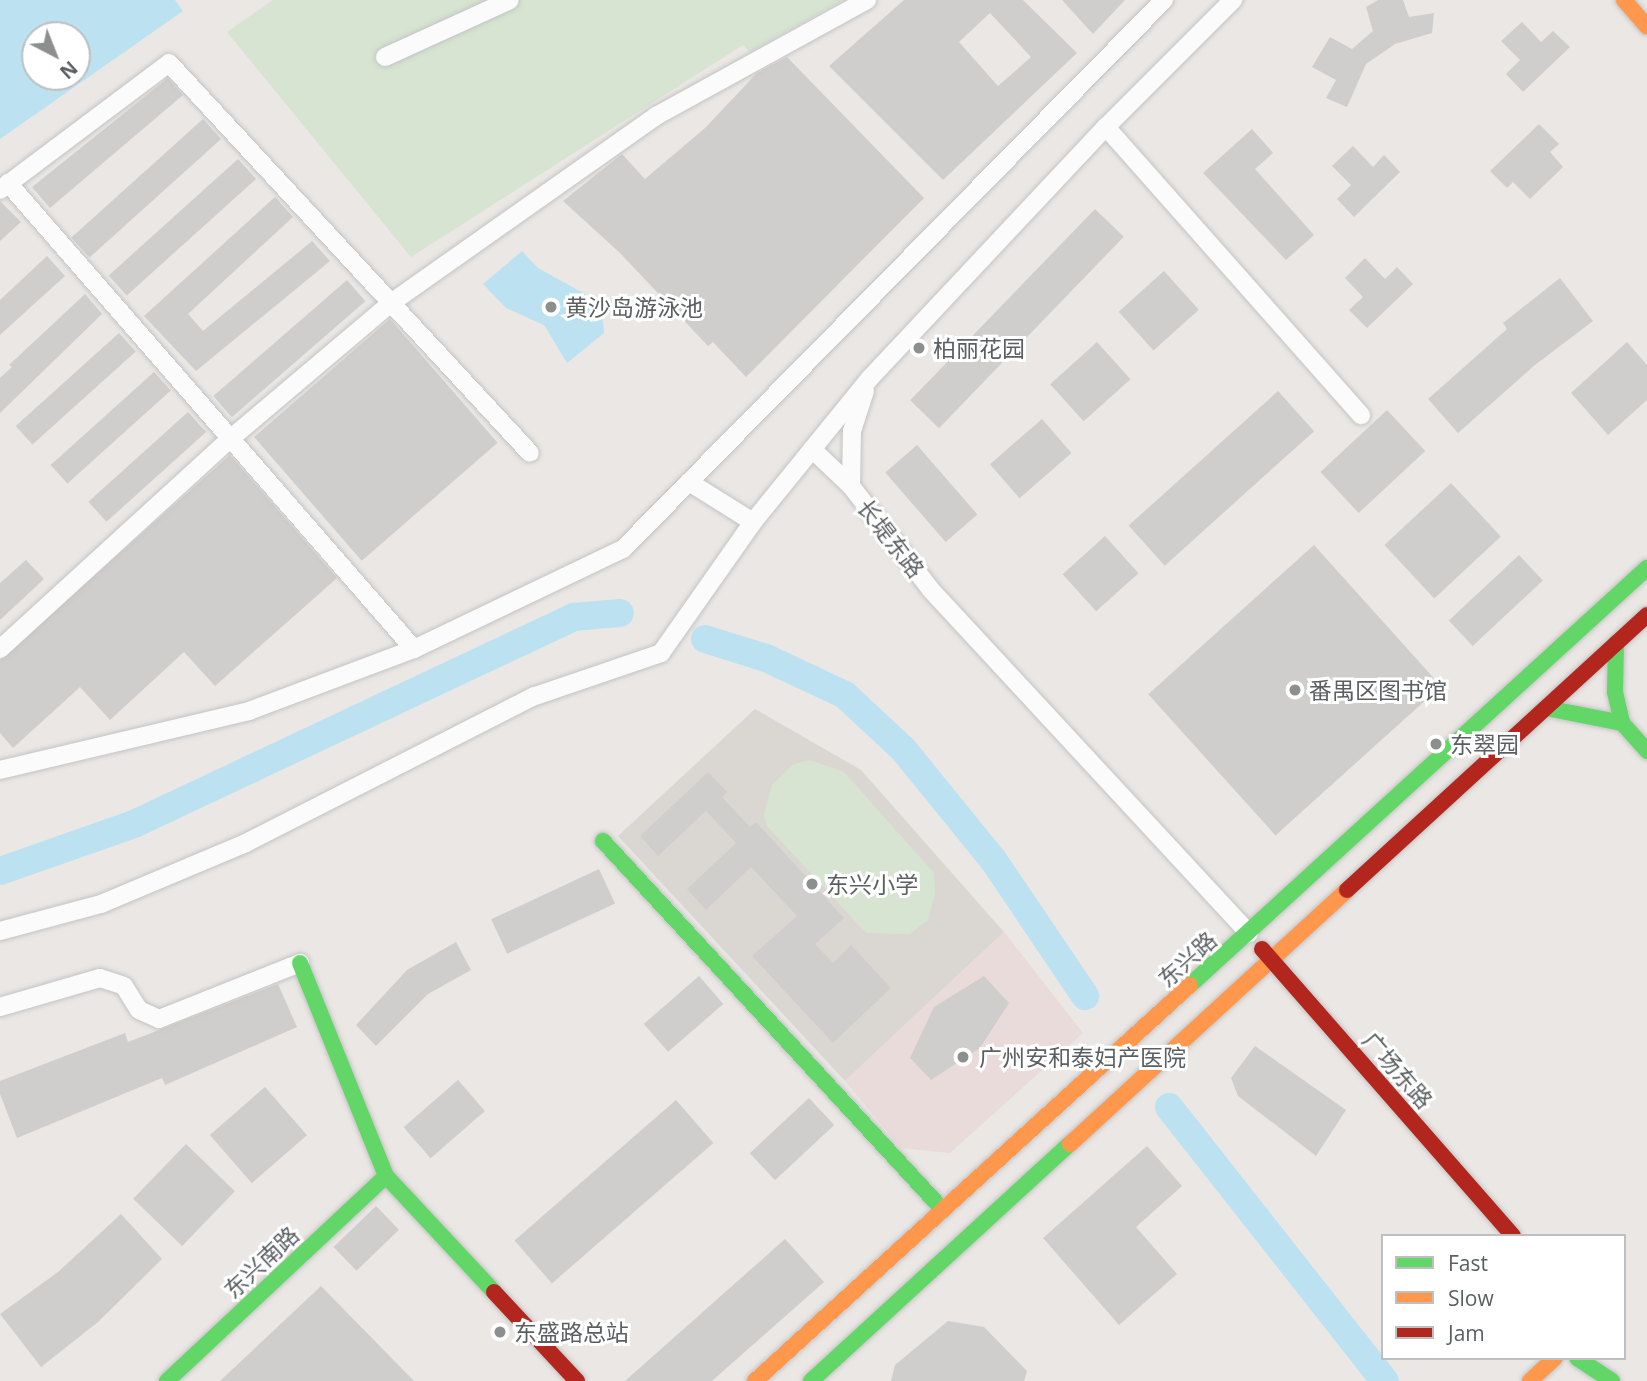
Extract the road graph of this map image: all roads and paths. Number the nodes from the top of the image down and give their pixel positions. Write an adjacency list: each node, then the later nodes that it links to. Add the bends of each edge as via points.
1 (510, 0): 7 (street)
2 (867, 0): 10 (street, via 656,116)
3 (1164, 0): 16 (street)
4 (1233, 0): 8 (street, 长堤东路)
5 (1624, 0): 6 (main road)
6 (1647, 26)
7 (385, 57)
8 (1106, 127): 11 (street, 长堤东路); 12 (street)
9 (4, 187): 10 (street, via 169,63); 13 (street)
10 (391, 303): 13 (street); 15 (street)
11 (870, 378): 14 (street); 17 (street, 长堤东路, via 852,431)
12 (1361, 415)
13 (230, 439): 22 (street); 23 (street)
14 (812, 449): 17 (street); 18 (street)
15 (530, 453)
16 (689, 482): 18 (street); 23 (street, via 623,549)
17 (851, 486): 30 (street, 长堤东路, via 931,590)
18 (753, 522): 29 (street, via 662,653 535,696 246,843 185,869 101,904)
19 (1647, 568): 30 (main road, 东兴路)
20 (1647, 615): 21 (main road)
21 (1616, 643): 24 (main road); 25 (main road, via 1615,692)
22 (0, 649)
23 (414, 649): 27 (street, via 249,711)
24 (1546, 708): 25 (main road); 31 (main road)
25 (1622, 723): 26 (main road)
26 (1647, 751)
27 (0, 770)
28 (603, 841): 35 (main road)
29 (0, 931)
30 (1249, 934): 31 (main road, 广场东路); 35 (main road, 东兴路)
31 (1272, 961): 36 (main road, 广场东路); 42 (main road)
32 (300, 963): 33 (street, via 159,1019 139,1010 124,986 100,978); 34 (main road)
33 (0, 1007)
34 (386, 1176): 39 (main road, 东兴南路); 40 (main road)
35 (943, 1210): 41 (main road, 东兴路)
36 (1511, 1234)
37 (1553, 1360): 43 (main road)
38 (1580, 1360): 44 (main road)
39 (167, 1381)
40 (577, 1381)
41 (755, 1381)
42 (811, 1381)
43 (1530, 1381)
44 (1612, 1381)

